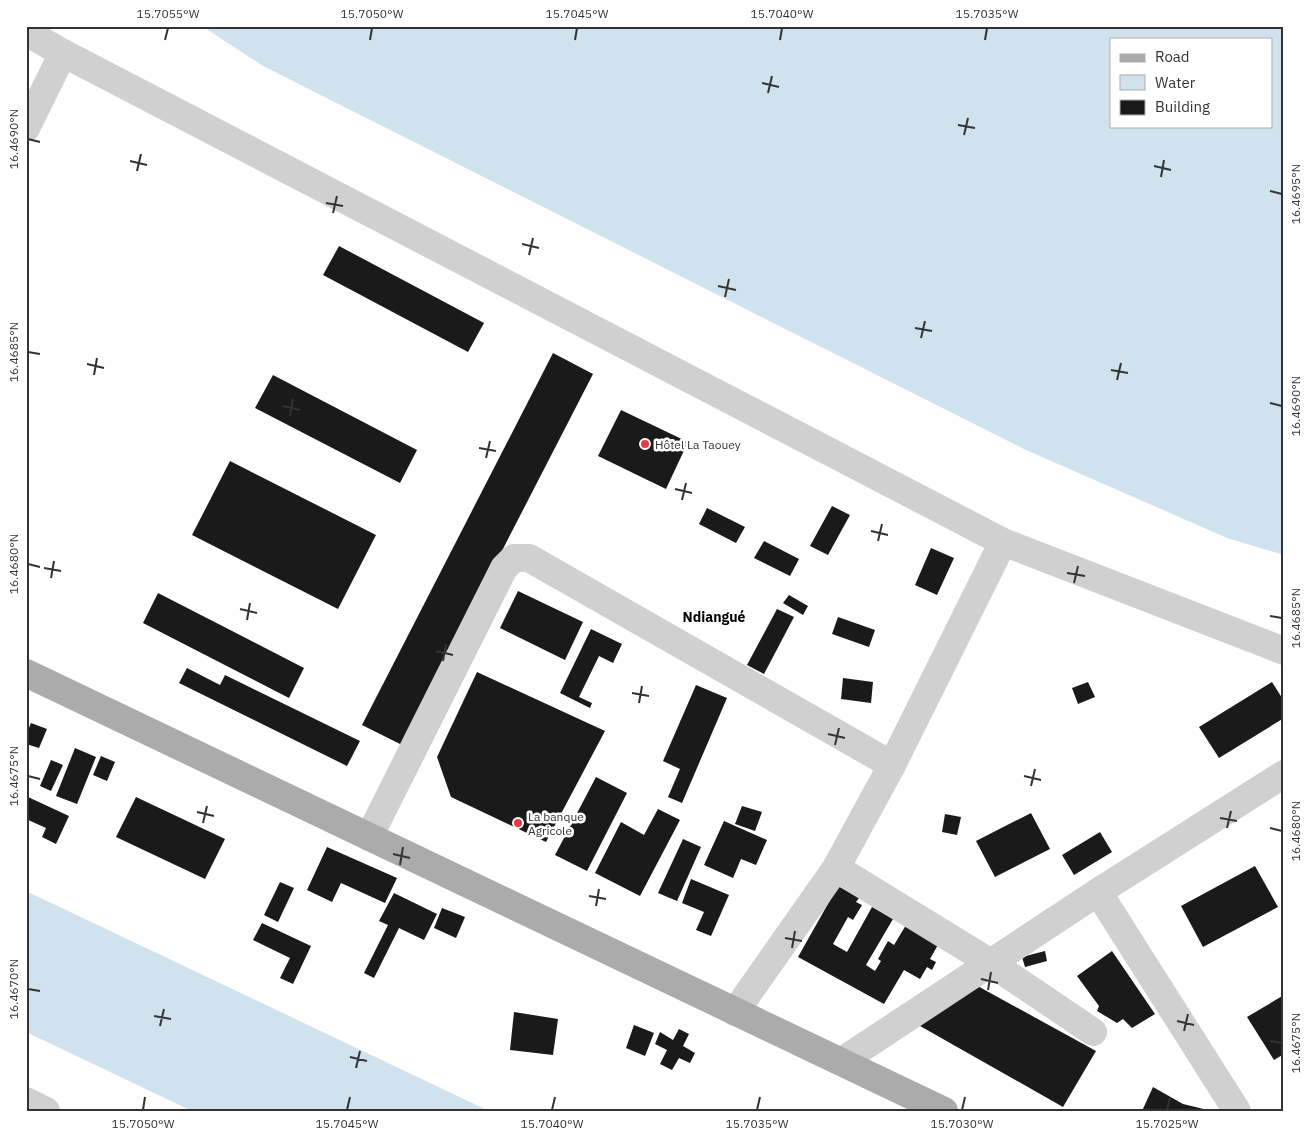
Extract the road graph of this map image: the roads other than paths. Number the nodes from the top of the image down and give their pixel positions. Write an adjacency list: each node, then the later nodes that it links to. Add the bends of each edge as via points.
1 (26, 32): 2 (street)
2 (63, 53): 3 (street); 4 (street)
3 (26, 128)
4 (1003, 542): 5 (street); 7 (street)
5 (1284, 651)
6 (26, 673): 9 (main road)
7 (892, 765): 9 (street, via 530,558 514,558 504,568); 10 (street)
8 (1283, 777): 11 (street)
9 (369, 837): 13 (main road)
10 (836, 868): 12 (street); 13 (street)
11 (1098, 892): 12 (street); 19 (street)
12 (991, 962): 14 (street); 15 (street)
13 (735, 1012): 15 (main road)
14 (1093, 1032)
15 (842, 1061): 18 (main road)
16 (26, 1101): 17 (street)
17 (46, 1111)
18 (944, 1111)
19 (1237, 1111)

